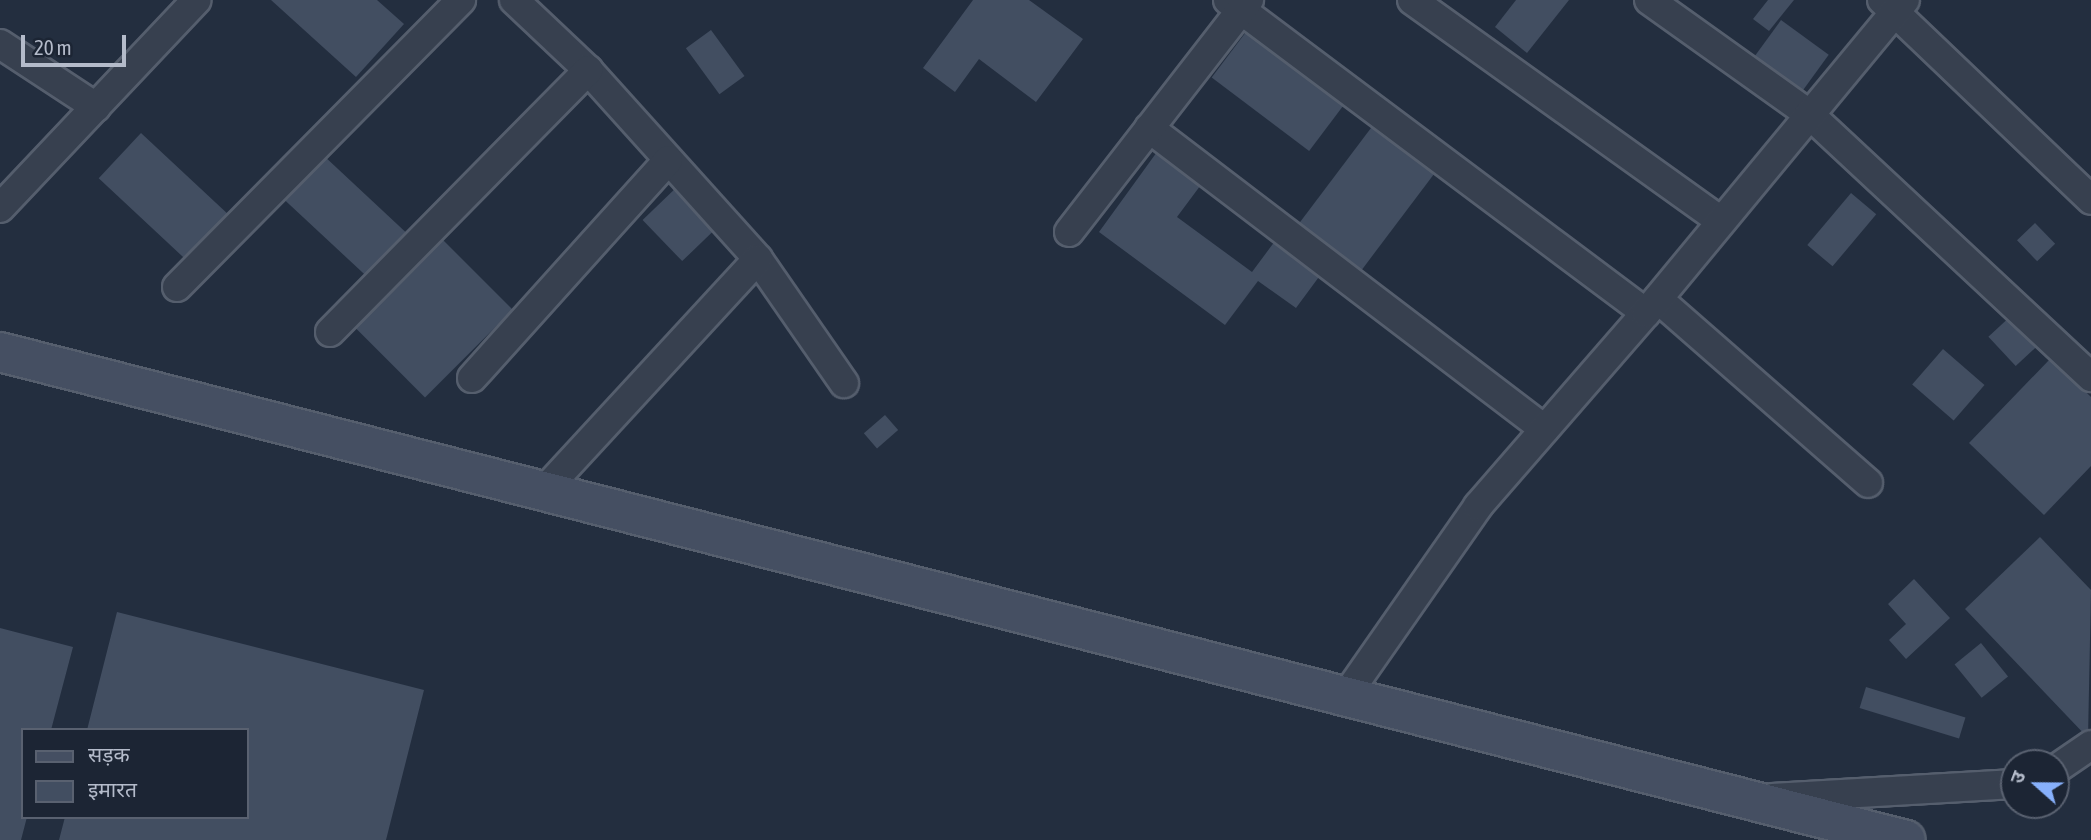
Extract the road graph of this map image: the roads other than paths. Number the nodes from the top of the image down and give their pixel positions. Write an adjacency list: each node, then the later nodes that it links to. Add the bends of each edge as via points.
1 (197, 0): 10 (street)
2 (461, 0): 19 (street)
3 (514, 0): 9 (street)
4 (1412, 0): 16 (street)
5 (1649, 0): 11 (street)
6 (1895, 3): 11 (street); 14 (street)
7 (1239, 4): 12 (street); 20 (street)
8 (0, 44): 10 (street)
9 (587, 70): 13 (street); 21 (street)
10 (96, 107): 15 (street)
11 (1809, 114): 16 (street); 23 (street)
12 (1149, 128): 17 (street); 26 (street)
13 (668, 160): 18 (street); 24 (street)
14 (2091, 200)
15 (0, 208)
16 (1721, 221): 20 (street)
17 (1069, 232)
18 (758, 259): 25 (street); 28 (street)
19 (177, 287)
20 (1652, 306): 26 (street); 27 (street)
21 (330, 332)
22 (0, 352): 28 (street)
23 (2091, 377)
24 (472, 378)
25 (844, 383)
26 (1544, 429): 29 (street, via 1478,506)
27 (1868, 483)
28 (542, 493): 29 (street)
29 (1345, 697): 33 (street)
30 (2091, 745): 31 (street)
31 (2070, 759)
32 (2000, 785): 33 (street)
33 (1749, 800): 34 (street)
34 (1906, 840)

